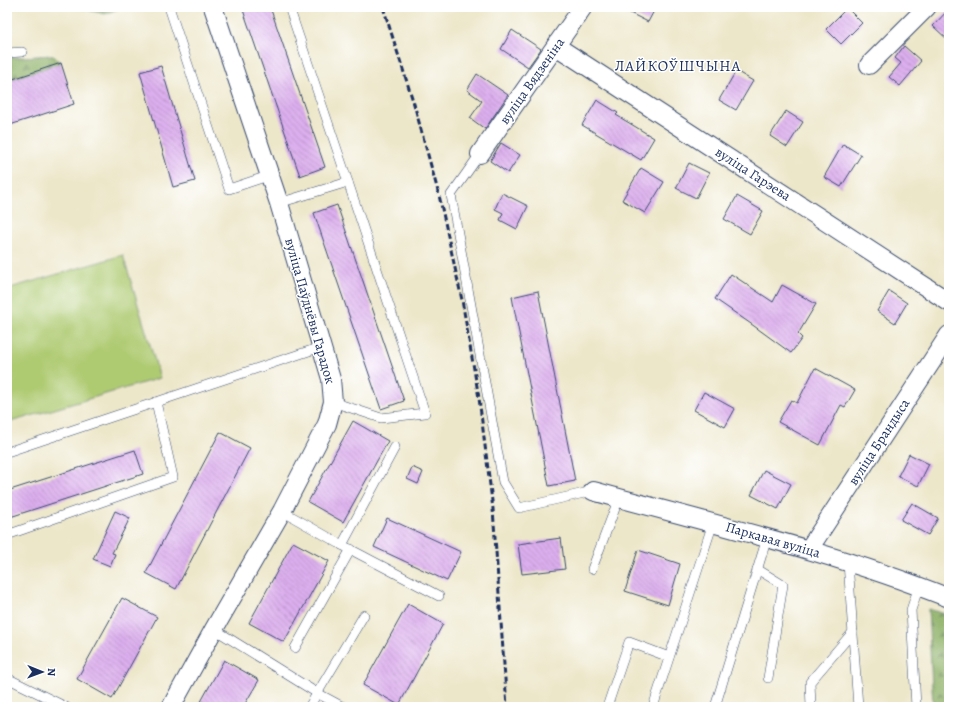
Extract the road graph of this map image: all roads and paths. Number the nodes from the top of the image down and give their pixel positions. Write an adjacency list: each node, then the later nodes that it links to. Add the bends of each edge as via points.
1 (169, 7): 11 (lane, via 229,189)
2 (213, 7): 11 (street, вуліца Паўднёвы Гарадок)
3 (289, 7): 12 (lane)
4 (583, 7): 6 (street, вуліца Вядзеніна)
5 (926, 7): 9 (street)
6 (556, 46): 10 (street, вуліца Вядзеніна); 14 (street, вуліца Гарэева)
7 (22, 52): 8 (lane)
8 (7, 53)
9 (869, 65)
10 (480, 154): 21 (lane, via 451,195 503,482 519,508)
11 (268, 176): 13 (street, вуліца Паўднёвы Гарадок)
12 (348, 182): 13 (lane); 18 (lane, via 425,413 381,418)
13 (278, 203): 16 (street, вуліца Паўднёвы Гарадок)
14 (949, 302)
15 (949, 335): 29 (street, вуліца Брандыса)
16 (321, 347): 17 (lane); 18 (street, вуліца Паўднёвы Гарадок, via 331,378)
17 (156, 402): 20 (lane); 25 (lane, via 173,477)
18 (333, 402): 23 (street, вуліца Паўднёвы Гарадок, via 327,424)
19 (395, 447): 27 (lane)
20 (7, 452)
21 (593, 491): 22 (street, Паркавая вуліца)
22 (619, 498): 24 (street, Паркавая вуліца); 32 (lane)
23 (282, 511): 27 (lane); 37 (street, вуліца Паўднёвы Гарадок)
24 (713, 523): 26 (street, Паркавая вуліца); 40 (lane)
25 (7, 535)
26 (767, 538): 29 (street, Паркавая вуліца); 31 (lane)
27 (342, 545): 28 (lane)
28 (351, 549): 34 (lane); 39 (lane)
29 (809, 549): 30 (street, Паркавая вуліца)
30 (848, 562): 33 (street, Паркавая вуліца); 38 (lane)
31 (757, 569): 42 (lane, via 783,585); 50 (lane)
32 (592, 570)
33 (919, 586): 35 (street, Паркавая вуліца); 53 (lane, via 911,610)
34 (439, 596)
35 (949, 598)
36 (364, 615): 43 (lane)
37 (214, 629): 43 (lane); 45 (street, вуліца Паўднёвы Гарадок)
38 (853, 632): 51 (lane, via 810,682); 52 (lane)
39 (295, 648)
40 (670, 657): 48 (lane, via 629,642); 49 (lane)
41 (7, 678): 44 (lane)
42 (768, 678)
43 (317, 693): 46 (lane); 47 (lane)
44 (66, 707)
45 (171, 707)
46 (309, 707)
47 (343, 707)
48 (607, 707)
49 (653, 707)
50 (715, 707)
51 (811, 707)
52 (858, 707)
53 (916, 707)

